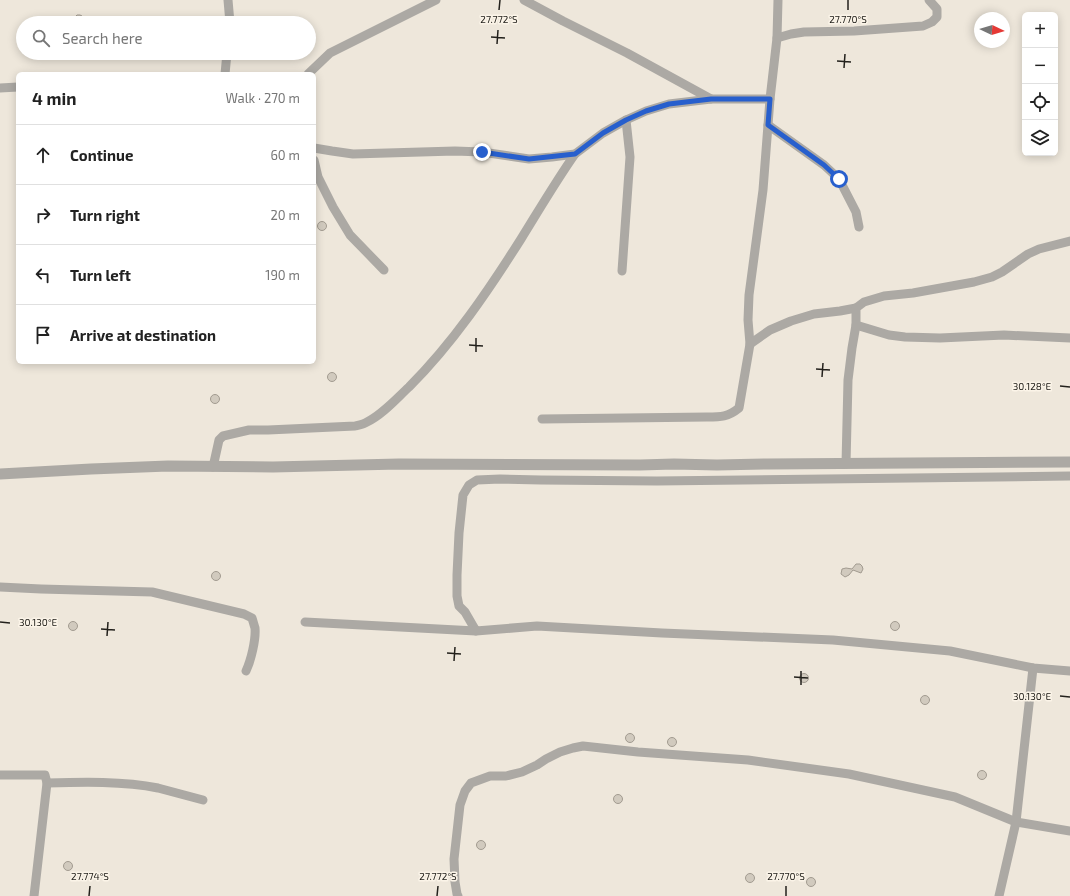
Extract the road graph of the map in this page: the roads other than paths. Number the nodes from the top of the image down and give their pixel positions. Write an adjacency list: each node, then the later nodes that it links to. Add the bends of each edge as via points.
1 (228, 0): 6 (street)
2 (436, 0): 10 (street, via 330,53)
3 (524, 0): 13 (street)
4 (778, 0): 7 (street)
5 (929, 0): 7 (street, via 937,9 937,17 923,26 804,32)
6 (229, 16)
7 (777, 38): 14 (street)
8 (226, 60): 9 (street)
9 (225, 72)
10 (310, 72)
11 (16, 87): 12 (street)
12 (0, 88)
13 (711, 99): 14 (street); 15 (street, via 669,104)
14 (770, 99): 16 (street)
15 (626, 120): 18 (street); 23 (street, via 630,156)
16 (768, 125): 20 (street, via 824,165 839,179 856,212); 27 (street, via 763,190 749,295)
17 (316, 148): 18 (street, via 353,154 482,152 529,159)
18 (575, 154): 32 (street, via 462,326 426,370 380,414 355,426 249,430 223,436 219,440)
19 (316, 169): 22 (street, via 333,207 350,234)
20 (859, 227)
21 (1070, 241): 24 (street, via 1028,254 992,277 875,298)
22 (384, 270)
23 (622, 271)
24 (856, 308): 25 (street); 27 (street, via 814,314 791,321 770,330)
25 (856, 325): 26 (street, via 905,337 1004,335); 31 (street, via 848,380)
26 (1070, 338)
27 (750, 344): 28 (street, via 738,408 732,414 707,418)
28 (542, 419)
29 (1070, 462): 31 (street)
30 (768, 464): 31 (street); 32 (street); 35 (street)
31 (846, 464)
32 (213, 467): 33 (street, via 152,467)
33 (0, 474)
34 (1070, 476): 35 (street)
35 (766, 480): 38 (street, via 477,480 469,485 463,495 457,575 459,606 466,612)
36 (0, 587): 40 (street, via 152,592 244,614 252,618 255,629 252,652)
37 (306, 622): 38 (street)
38 (476, 630): 39 (street, via 537,626 833,640 950,651)
39 (1033, 668): 41 (street); 45 (street)
40 (246, 670)
41 (1070, 671)
42 (0, 775): 43 (street, via 45,774)
43 (47, 782): 44 (street, via 133,785 158,788); 47 (street)
44 (203, 800)
45 (1016, 822): 46 (street); 48 (street, via 955,797 849,774 748,760 582,746 560,752 522,772 490,776 471,783 464,791 454,859); 49 (street)
46 (1070, 831)
47 (34, 896)
48 (458, 896)
49 (999, 896)

